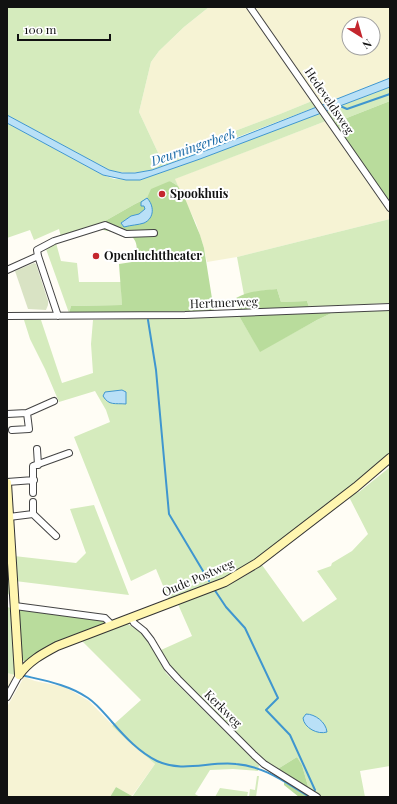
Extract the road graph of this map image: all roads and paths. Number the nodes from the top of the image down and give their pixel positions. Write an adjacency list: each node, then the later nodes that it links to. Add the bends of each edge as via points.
1 (250, 7): 2 (street, Hedeveldsweg)
2 (390, 208)
3 (154, 233): 4 (street, via 126,234 105,225 42,247 37,250)
4 (38, 256): 5 (street); 8 (street)
5 (7, 270)
6 (390, 307): 8 (street, Hertmerweg, via 185,315)
7 (7, 316): 8 (street, Hertmerweg)
8 (58, 316)
9 (54, 401): 10 (street)
10 (27, 413): 11 (street); 12 (street, via 29,429)
11 (7, 414)
12 (12, 430)
13 (37, 449): 16 (street)
14 (69, 453): 16 (street)
15 (390, 458): 25 (street, Oude Postweg, via 257,564 225,582)
16 (38, 465): 17 (street, via 34,466)
17 (34, 480): 18 (street); 19 (street)
18 (7, 482): 22 (street)
19 (33, 493)
20 (33, 502): 21 (street)
21 (33, 514): 22 (street); 23 (street)
22 (9, 517): 24 (street)
23 (56, 536)
24 (15, 606): 26 (street, via 105,618); 27 (street)
25 (131, 618): 26 (street, Oude Postweg); 29 (street, Kerkweg, via 151,640 164,663 178,679 254,755)
26 (112, 625): 27 (street, Oude Postweg, via 41,654)
27 (19, 675): 28 (street, Oude Postweg)
28 (7, 697)
29 (317, 797)

